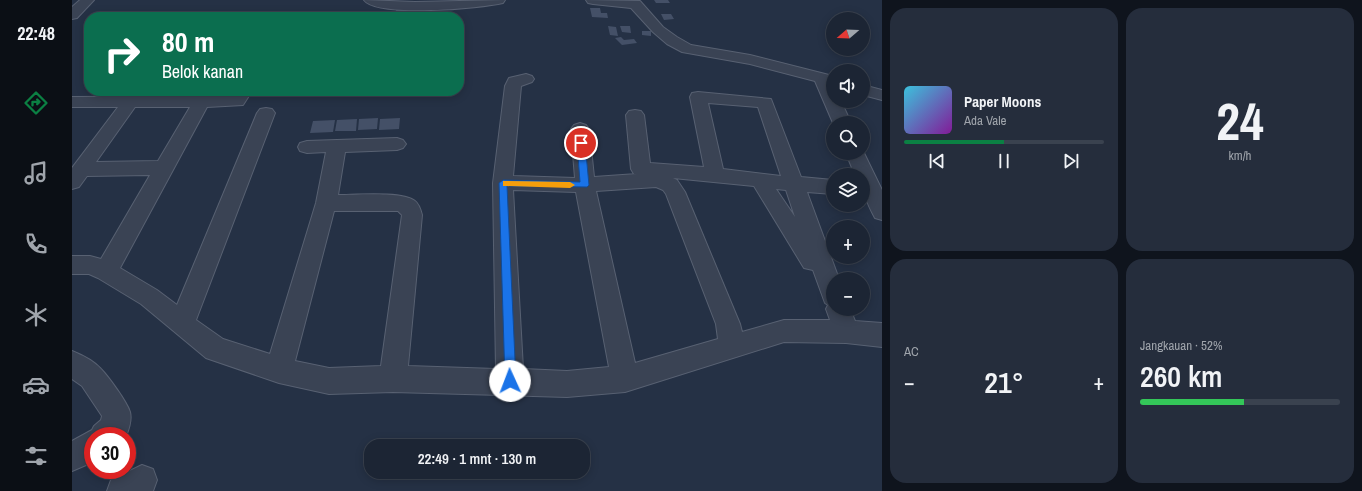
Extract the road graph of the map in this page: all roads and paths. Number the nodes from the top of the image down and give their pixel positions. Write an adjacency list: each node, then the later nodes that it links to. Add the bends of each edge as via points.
1 (87, 0): 6 (street)
2 (371, 0): 3 (street, via 387,4 424,5 459,5)
3 (498, 0)
4 (592, 0): 5 (street)
5 (634, 2): 7 (street, via 643,16 686,49 750,60)
6 (72, 15)
7 (826, 79)
8 (526, 80): 27 (street, via 515,81 513,86)
9 (870, 92): 10 (street)
10 (882, 95)
11 (105, 96): 14 (street)
12 (240, 96): 16 (street, via 237,101)
13 (72, 102): 14 (street)
14 (92, 102): 15 (street)
15 (130, 102): 16 (street); 25 (street)
16 (201, 102): 23 (street)
17 (266, 113): 39 (street)
18 (635, 115): 24 (street, via 641,169)
19 (580, 130): 29 (street)
20 (397, 144): 22 (street)
21 (307, 146): 22 (street)
22 (337, 146): 32 (street)
23 (164, 168): 25 (street); 35 (street)
24 (715, 175): 26 (street); 28 (street, via 698,97 765,103)
25 (77, 176)
26 (760, 180): 28 (street); 37 (street)
27 (503, 183): 29 (street); 47 (street)
28 (794, 184): 30 (street); 36 (street)
29 (585, 185): 42 (street, via 657,180 670,185 728,324); 46 (street)
30 (826, 186)
31 (870, 194): 33 (street)
32 (326, 203): 44 (street); 45 (street, via 401,203 409,207 412,215)
33 (882, 212)
34 (72, 265): 35 (street, via 90,265)
35 (106, 270): 39 (street, via 149,297)
36 (826, 276)
37 (826, 286)
38 (840, 316): 40 (street)
39 (182, 324): 44 (street, via 215,349)
40 (846, 332): 41 (street); 42 (street, via 784,331)
41 (882, 335)
42 (732, 347): 46 (street)
43 (72, 364): 48 (street, via 91,377 116,414)
44 (279, 370): 45 (street, via 329,381)
45 (393, 379): 47 (street)
46 (625, 379): 47 (street, via 567,384)
47 (510, 381)
48 (115, 427)
49 (84, 450): 50 (street)
50 (72, 456)

